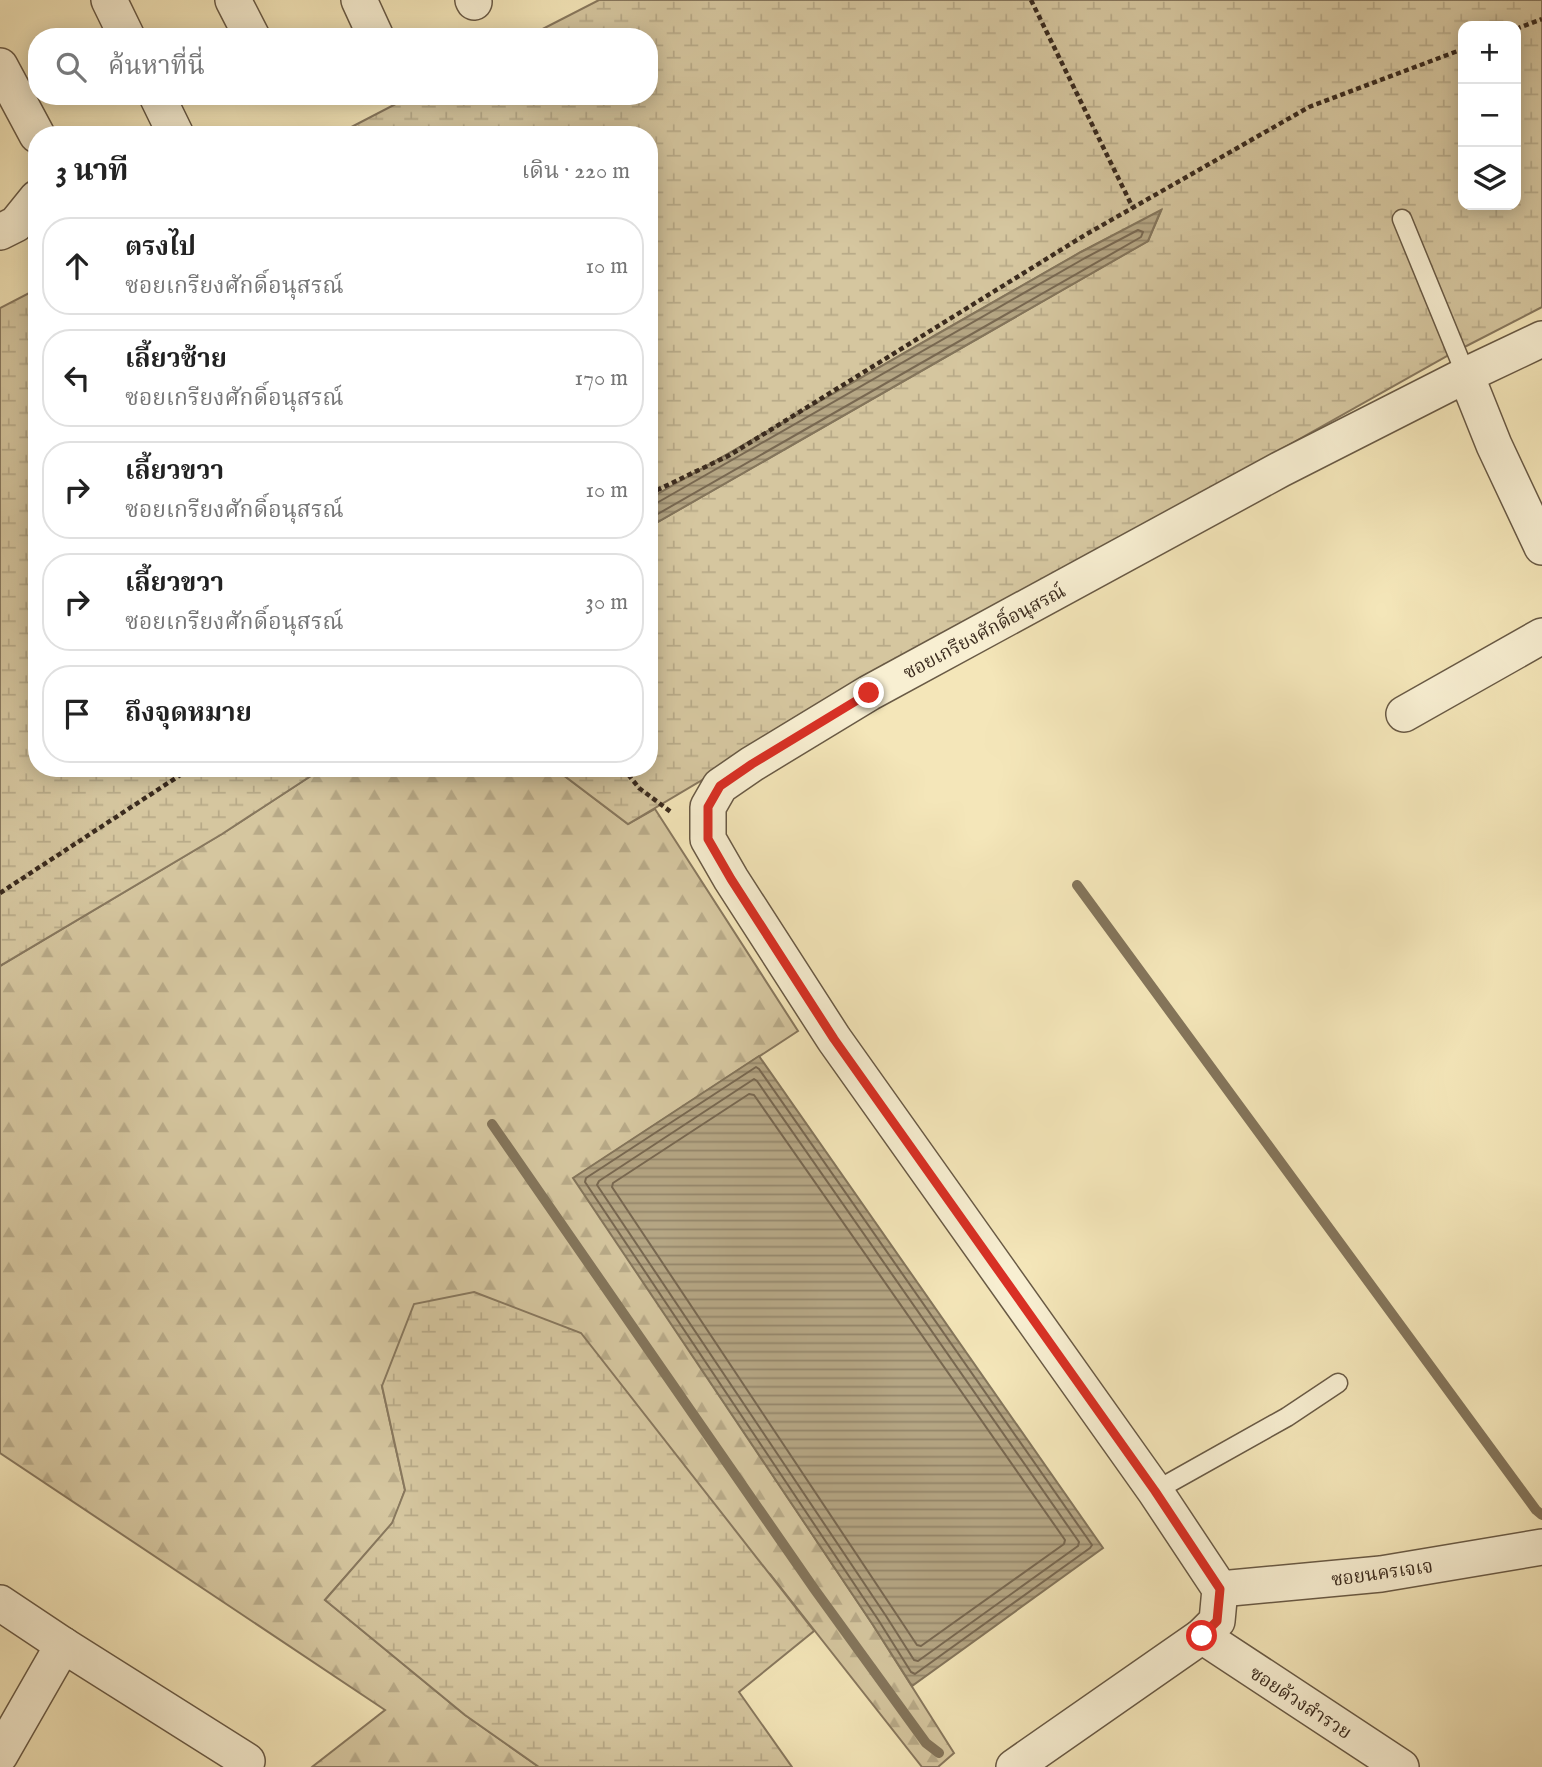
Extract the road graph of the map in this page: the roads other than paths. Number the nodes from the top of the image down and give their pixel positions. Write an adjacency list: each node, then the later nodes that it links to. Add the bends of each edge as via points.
1 (109, 0): 4 (street)
2 (233, 0): 5 (street)
3 (359, 0): 6 (street)
4 (123, 28)
5 (247, 28)
6 (372, 28)
7 (4, 83): 9 (street)
8 (161, 105): 10 (street)
9 (31, 126)
10 (172, 126)
11 (28, 209): 13 (street)
12 (1402, 219): 15 (lane)
13 (0, 232)
14 (1542, 339): 15 (street, ซอยเกรียงศักดิ์อนุสรณ์)
15 (1466, 375): 16 (street); 20 (street, ซอยเกรียงศักดิ์อนุสรณ์, via 881,687 720,786 708,807 708,839 834,1039)
16 (1542, 547)
17 (1542, 636): 18 (street)
18 (1404, 714)
19 (1338, 1383): 20 (lane)
20 (1155, 1491): 22 (street)
21 (1542, 1547): 22 (street, ซอยนครเจเจ, via 1381,1574)
22 (1220, 1589): 24 (street, via 1217,1621)
23 (0, 1603): 25 (street)
24 (1202, 1636): 28 (street); 29 (street, ซอยด้วงสำรวย)
25 (63, 1645): 26 (street); 27 (street)
26 (0, 1755)
27 (247, 1760)
28 (1014, 1767)
29 (1401, 1767)

